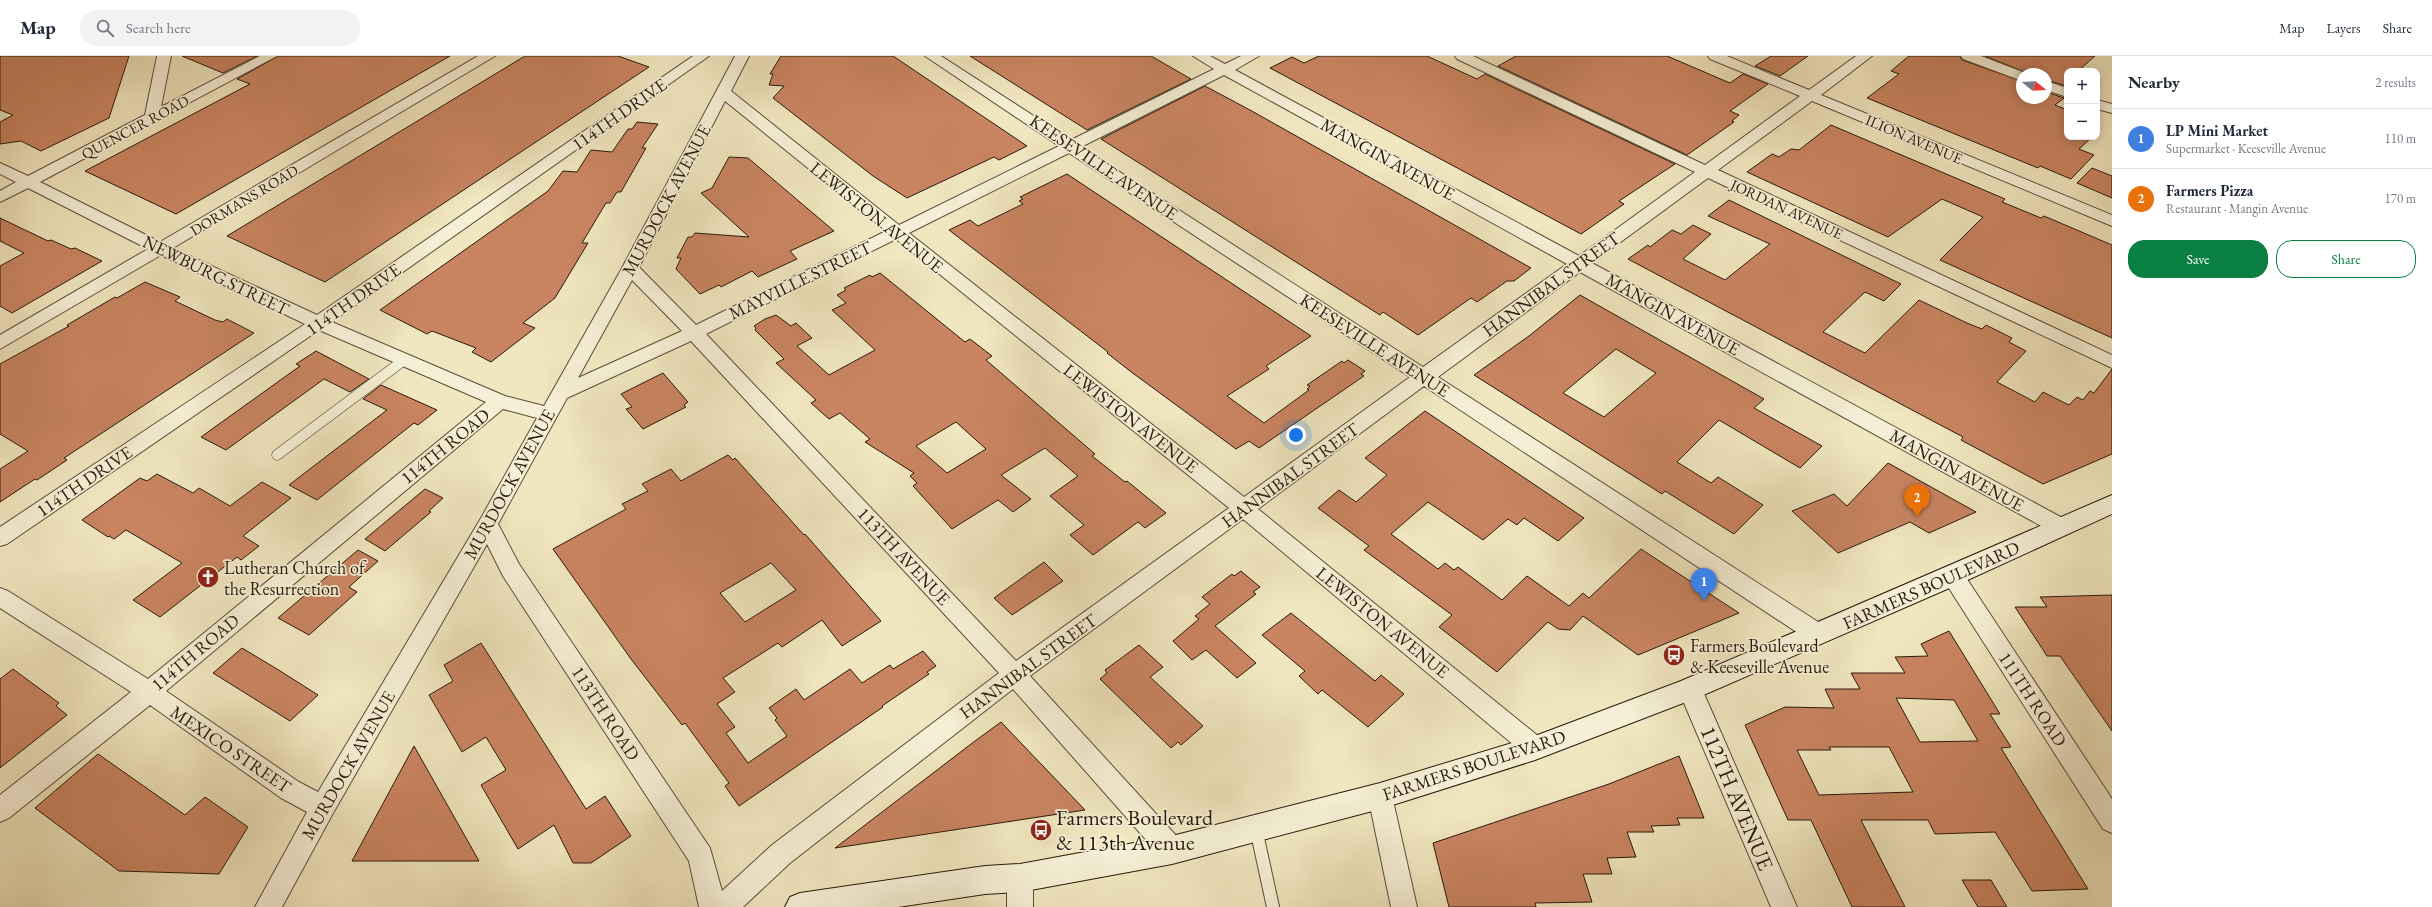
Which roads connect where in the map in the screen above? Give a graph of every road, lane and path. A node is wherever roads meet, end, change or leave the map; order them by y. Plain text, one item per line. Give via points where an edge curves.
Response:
1 (164, 56) edge
2 (270, 56) edge
3 (488, 56) edge
4 (702, 56) edge
5 (742, 56) edge
6 (932, 56) edge
7 (1200, 56) edge
8 (1252, 56) edge
9 (1462, 56) edge
10 (1715, 56) edge
11 (1865, 56) edge
12 (1968, 56) edge
13 (1225, 70) junction
14 (2016, 74) edge
15 (2052, 87) edge
16 (723, 92) junction
17 (2064, 92) edge
18 (2112, 95) edge
19 (1811, 96) junction
20 (2103, 106) edge
21 (152, 118) junction
22 (1070, 145) junction
23 (0, 168) edge
24 (1707, 171) junction
25 (27, 183) junction
26 (0, 197) edge
27 (2112, 221) edge
28 (896, 232) junction
29 (161, 249) junction
30 (1580, 263) junction
31 (630, 268) junction
32 (318, 323) junction
33 (694, 333) junction
34 (0, 344) edge
35 (404, 360) junction
36 (2112, 362) edge
37 (1423, 376) junction
38 (560, 394) junction
39 (500, 401) junction
40 (549, 414) junction
41 (278, 455) dead end
42 (2112, 504) edge
43 (1244, 509) junction
44 (488, 524) junction
45 (2061, 527) junction
46 (0, 538) edge
47 (1953, 576) junction
48 (0, 597) edge
49 (1818, 634) junction
50 (1014, 674) junction
51 (1690, 689) junction
52 (148, 691) junction
53 (1535, 748) junction
54 (1380, 796) junction
55 (323, 807) junction
56 (0, 810) edge
57 (2112, 821) edge
58 (1256, 828) junction
59 (1172, 850) junction
60 (1020, 878) junction
61 (268, 907) edge
62 (712, 907) edge
63 (724, 907) edge
64 (800, 907) edge
65 (1020, 907) edge
66 (1273, 907) edge
67 (1404, 907) edge
68 (1784, 907) edge

1 - 21 street
2 - 21 street, QUENCER ROAD
3 - 29 street, DORMANS ROAD
4 - 32 street, 114TH DRIVE
5 - 16 street, MURDOCK AVENUE
6 - 22 street, KEESEVILLE AVENUE
7 - 13 street, MANGIN AVENUE
8 - 13 street, MAYVILLE STREET
9 - 24 street, JORDAN AVENUE
10 - 19 street, ILION AVENUE
11 - 19 street, HANNIBAL STREET
12 - 14 street
13 - 22 street, MAYVILLE STREET
13 - 30 street, MANGIN AVENUE
15 - 17 street
16 - 28 street, LEWISTON AVENUE
16 - 31 street, MURDOCK AVENUE
18 - 20 street
19 - 24 street, HANNIBAL STREET
19 - 27 street, ILION AVENUE
21 - 25 street, QUENCER ROAD
22 - 28 street, MAYVILLE STREET
22 - 37 street, KEESEVILLE AVENUE
23 - 25 street, NEWBURG STREET
24 - 30 street, HANNIBAL STREET
24 - 36 street, JORDAN AVENUE
25 - 26 street, QUENCER ROAD
25 - 29 street, NEWBURG STREET
28 - 33 street, MAYVILLE STREET
28 - 43 street, LEWISTON AVENUE
29 - 32 street, NEWBURG STREET
29 - 34 street, DORMANS ROAD
30 - 37 street, HANNIBAL STREET
30 - 45 street, MANGIN AVENUE
31 - 33 street, 113TH AVENUE
31 - 38 street, MURDOCK AVENUE
32 - 35 street, NEWBURG STREET
32 - 46 street, 114TH DRIVE
33 - 38 street, MAYVILLE STREET
33 - 50 street, 113TH AVENUE
35 - 39 street, NEWBURG STREET
35 - 41 lane
37 - 43 street, HANNIBAL STREET
37 - 49 street, KEESEVILLE AVENUE
38 - 40 street, MURDOCK AVENUE
39 - 40 street, NEWBURG STREET
39 - 52 street, 114TH ROAD
40 - 44 street, MURDOCK AVENUE
42 - 45 main road, FARMERS BOULEVARD
43 - 50 street, HANNIBAL STREET
43 - 53 street, LEWISTON AVENUE
44 - 55 street, MURDOCK AVENUE
44 - 62 street, 113TH ROAD via 511,570 701,857
45 - 47 main road, FARMERS BOULEVARD
47 - 49 main road, FARMERS BOULEVARD
47 - 57 street, 111TH ROAD
48 - 52 street, MEXICO STREET
49 - 51 main road, FARMERS BOULEVARD
50 - 59 street, 113TH AVENUE
50 - 63 street, HANNIBAL STREET via 781,854
51 - 53 main road, FARMERS BOULEVARD
51 - 68 street, 112TH AVENUE
52 - 55 street, MEXICO STREET via 290,790
52 - 56 street, 114TH ROAD
53 - 54 main road, FARMERS BOULEVARD
54 - 58 main road, FARMERS BOULEVARD
54 - 67 street
55 - 61 street, MURDOCK AVENUE
58 - 59 main road, FARMERS BOULEVARD
58 - 66 lane
59 - 60 main road, FARMERS BOULEVARD
60 - 64 main road, FARMERS BOULEVARD via 984,880
60 - 65 street

